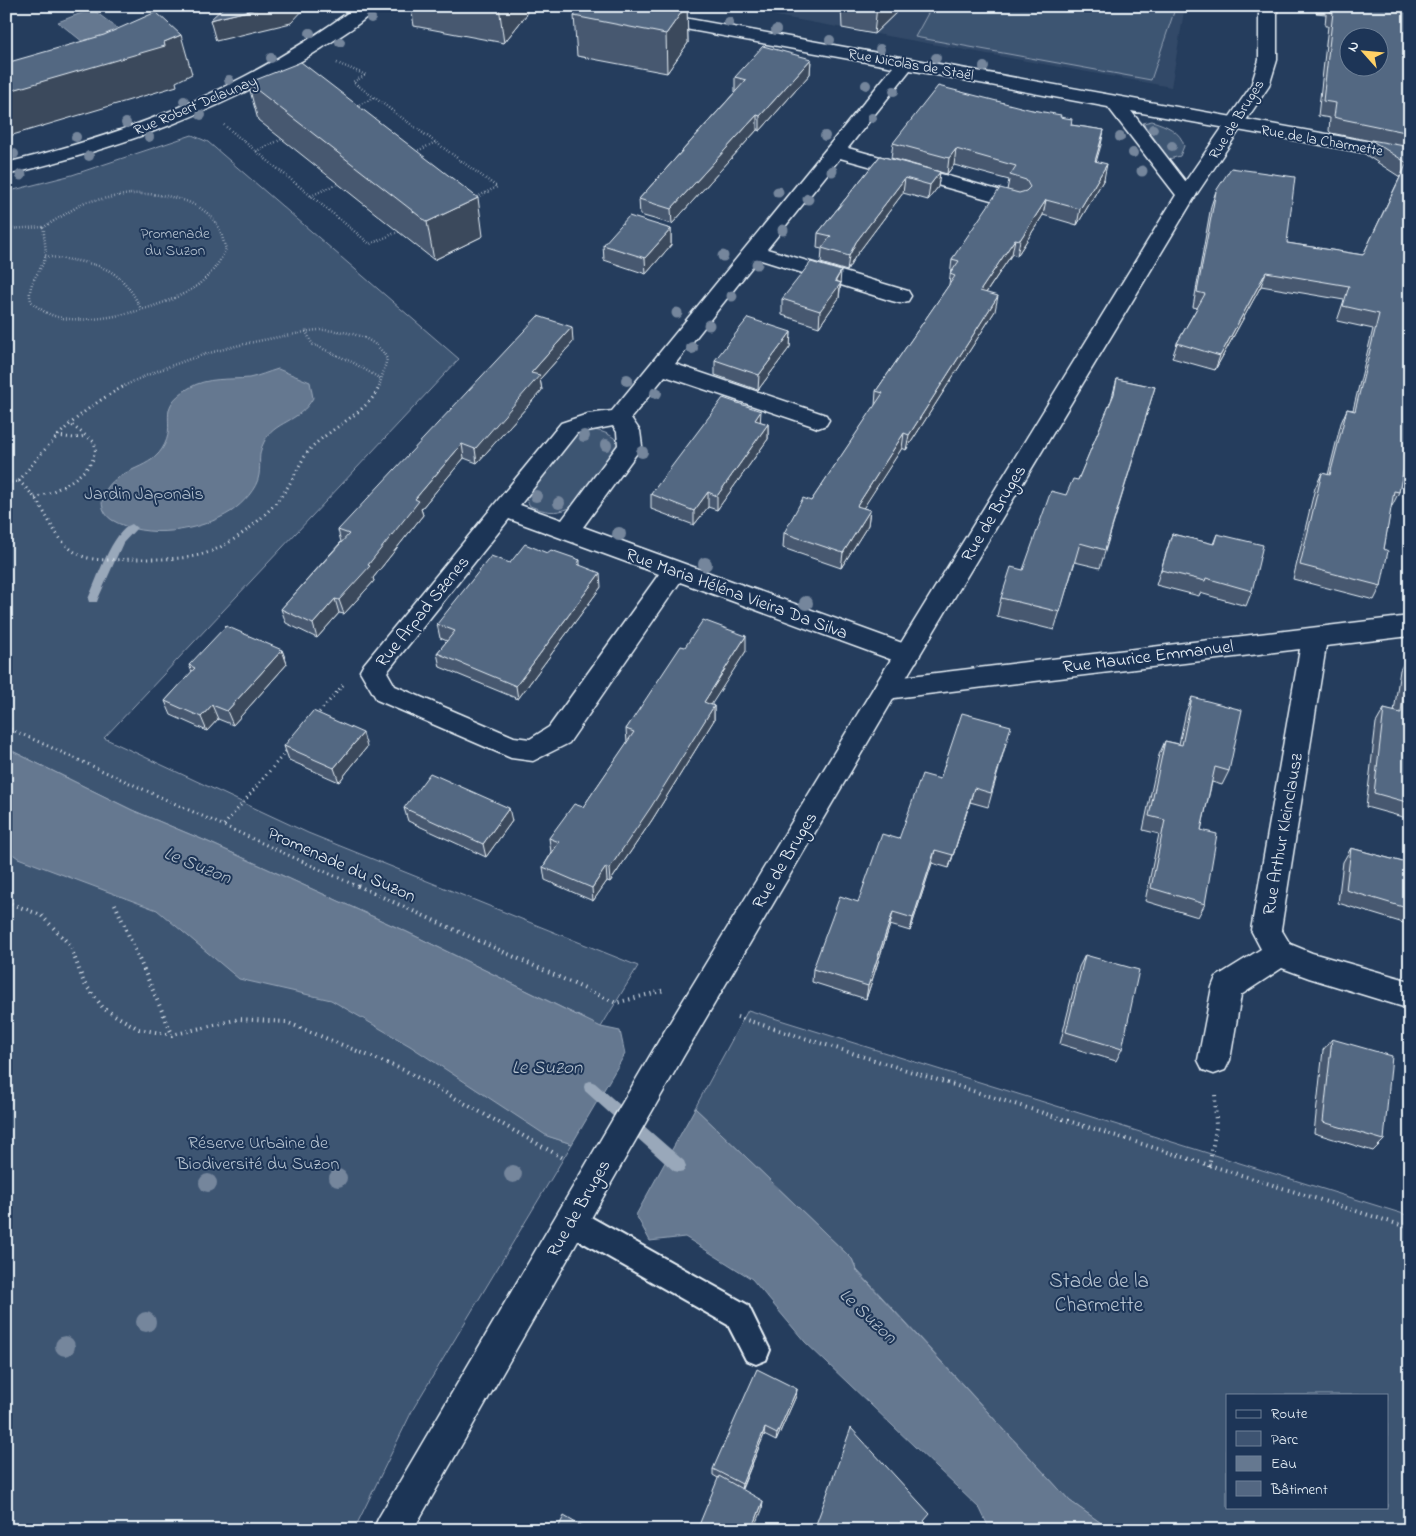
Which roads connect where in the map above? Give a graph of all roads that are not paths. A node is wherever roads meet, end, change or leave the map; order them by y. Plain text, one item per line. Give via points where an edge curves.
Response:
1 (368, 6) edge
2 (587, 6) edge
3 (1268, 6) edge
4 (906, 63) junction
5 (1116, 103) junction
6 (1234, 126) junction
7 (837, 151) junction
8 (1410, 155) edge
9 (6, 169) edge
10 (1186, 195) junction
11 (1016, 201) edge
12 (753, 251) junction
13 (900, 296) dead end
14 (661, 367) junction
15 (619, 418) junction
16 (818, 420) dead end
17 (504, 508) junction
18 (567, 531) junction
19 (675, 570) junction
20 (1410, 626) edge
21 (1315, 636) junction
22 (907, 655) junction
23 (886, 689) junction
24 (1279, 953) junction
25 (1410, 995) edge
26 (1214, 1060) road end
27 (571, 1220) junction
28 (756, 1350) dead end
29 (392, 1530) edge

1 - 9 street, Rue Robert Delaunay via 306,51 200,106 106,141
2 - 4 street, Rue Nicolas de Staël
3 - 6 street, Rue de Bruges via 1268,60 1260,86
4 - 5 street, Rue Nicolas de Staël
4 - 7 street
5 - 6 street, Rue Nicolas de Staël
5 - 10 street
6 - 8 street, Rue de la Charmette
6 - 10 street, Rue de Bruges
7 - 11 street
7 - 12 street
10 - 22 street, Rue de Bruges
12 - 13 street
12 - 14 street
14 - 15 street
14 - 16 street
15 - 17 street via 570,428
15 - 18 street via 628,431 630,446
17 - 18 street, Rue Maria Héléna Vieira Da Silva
17 - 19 street, Rue Arpad Szenes via 373,671 386,693 511,747 533,750 559,735
18 - 19 street, Rue Maria Héléna Vieira Da Silva
19 - 22 street, Rue Maria Héléna Vieira Da Silva
20 - 21 street, Rue Maurice Emmanuel
21 - 23 street, Rue Maurice Emmanuel
21 - 24 street, Rue Arthur Kleinclausz via 1266,930
22 - 23 street, Rue de Bruges
23 - 27 street, Rue de Bruges
24 - 25 street
24 - 26 street via 1227,987
27 - 28 lane via 738,1316
27 - 29 street, Rue de Bruges

